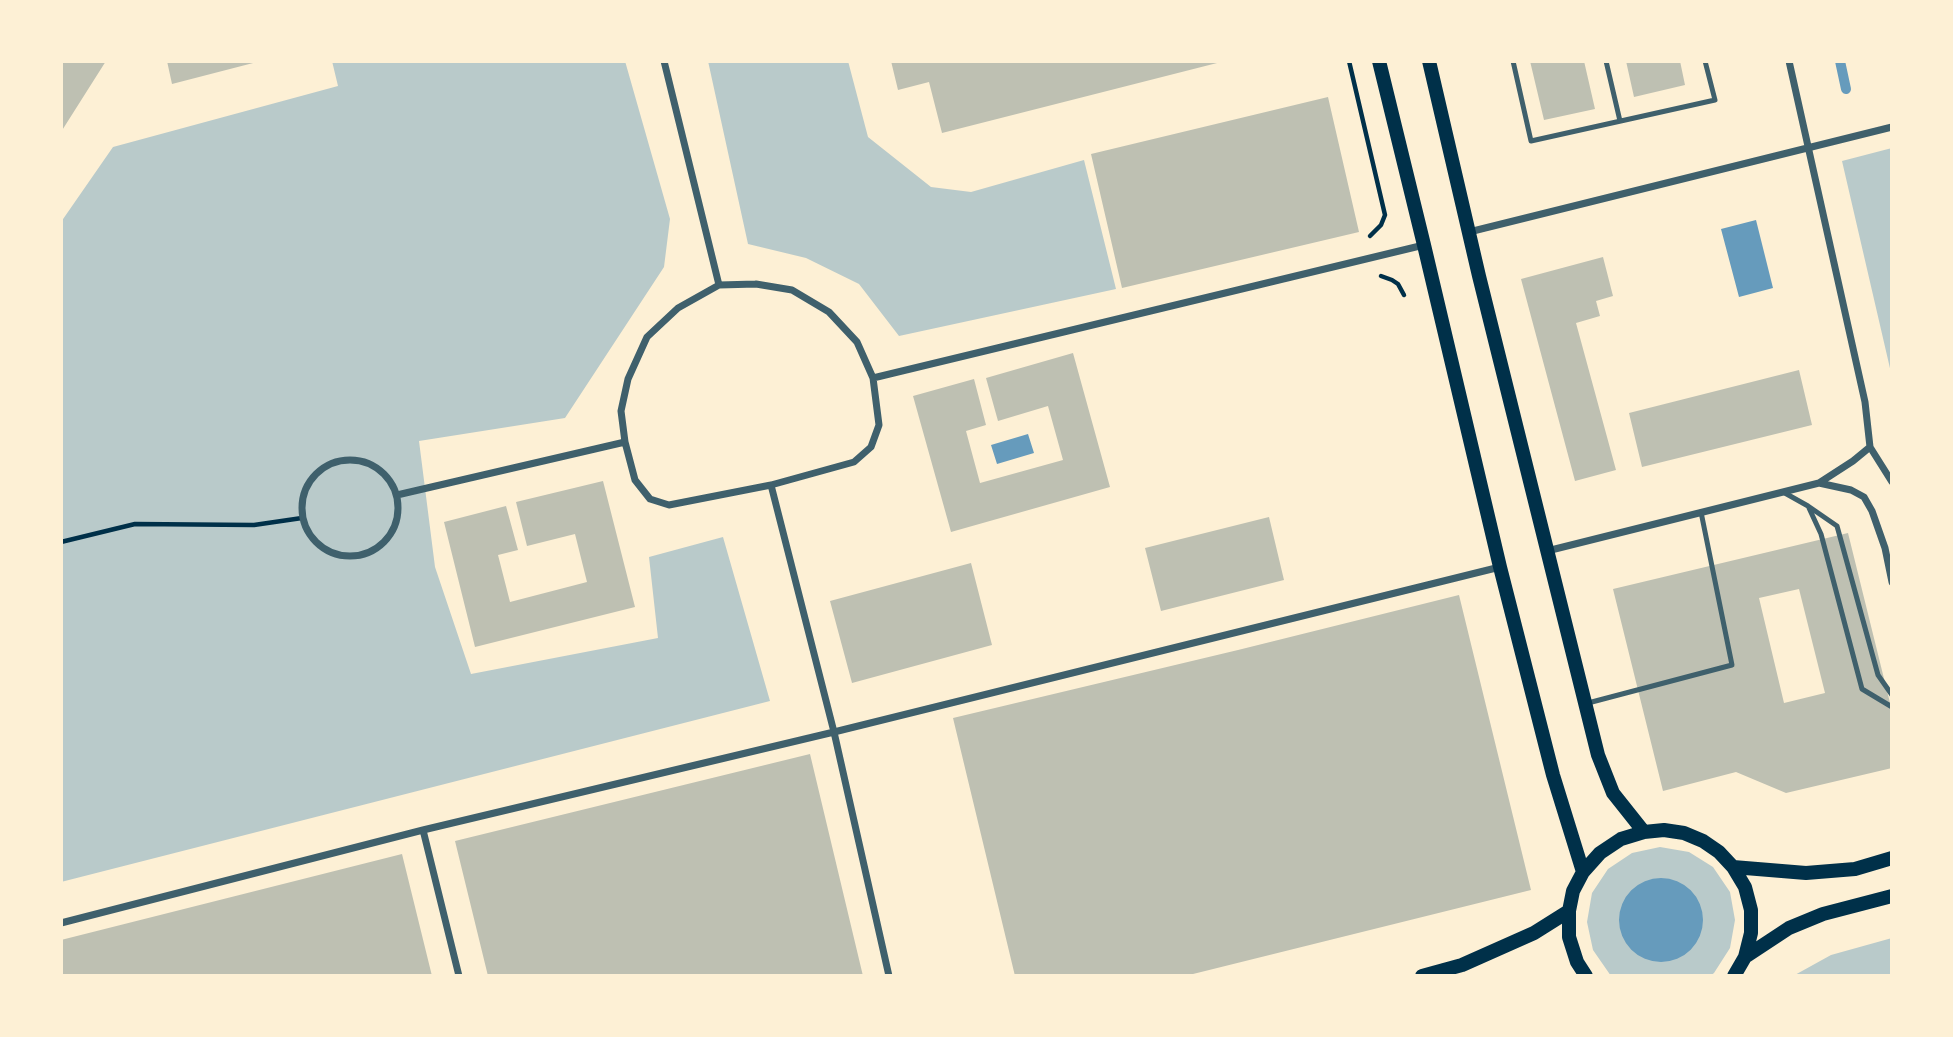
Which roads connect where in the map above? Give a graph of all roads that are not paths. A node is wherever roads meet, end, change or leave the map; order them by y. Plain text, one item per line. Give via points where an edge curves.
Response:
1 (664, 61) edge
2 (1379, 61) edge
3 (1429, 61) edge
4 (1513, 61) edge
5 (1606, 61) edge
6 (1706, 61) edge
7 (1789, 61) edge
8 (1620, 121) junction
9 (1892, 127) edge
10 (1807, 148) junction
11 (1469, 232) junction
12 (1424, 245) junction
13 (719, 285) junction
14 (873, 378) junction
15 (625, 442) junction
16 (1870, 447) junction
17 (1892, 482) edge
18 (1819, 483) junction
19 (771, 485) junction
20 (1783, 492) junction
21 (397, 495) junction
22 (1808, 506) junction
23 (1701, 512) junction
24 (1547, 551) junction
25 (1500, 567) junction
26 (1892, 582) edge
27 (1892, 695) edge
28 (1585, 704) junction
29 (1892, 707) edge
30 (834, 732) junction
31 (423, 830) junction
32 (1644, 832) junction
33 (1892, 858) edge
34 (1733, 867) junction
35 (1583, 872) junction
36 (1892, 895) edge
37 (1569, 911) junction
38 (61, 923) edge
39 (1745, 957) junction
40 (459, 976) edge
41 (889, 976) edge
42 (1422, 976) edge
43 (1586, 976) edge
44 (1734, 976) edge

1 - 13 street
2 - 12 main road
3 - 11 main road
4 - 8 lane via 1531,141
5 - 8 lane
6 - 8 lane via 1715,100
7 - 10 street
9 - 10 street
10 - 11 street
10 - 16 street via 1865,402
11 - 24 main road
12 - 14 street
12 - 25 main road
13 - 14 street via 756,284 792,290 829,312 857,342
13 - 15 street via 678,308 648,337 628,379 621,411
14 - 19 street via 879,425 871,447 854,462
15 - 19 street via 635,480 650,499 669,505
15 - 21 street
16 - 17 street
16 - 18 street
18 - 20 street
18 - 26 street via 1864,497 1885,548
19 - 30 street
20 - 22 lane
20 - 23 street
21 - 21 street via 395,526 387,540 360,556 330,553 307,533 302,518 301,501 307,485 331,463 364,461 390,480
22 - 27 lane via 1837,526 1878,675
22 - 29 lane via 1821,534 1861,689
23 - 24 street
23 - 28 lane via 1732,665
24 - 28 main road
25 - 30 street
25 - 35 main road
28 - 32 main road via 1614,793
30 - 31 street
30 - 41 street
31 - 38 street
31 - 40 street
32 - 34 main road via 1664,830 1703,841
32 - 35 main road via 1621,839
33 - 34 main road via 1855,869 1806,873
34 - 39 main road via 1751,910
35 - 37 main road
36 - 39 main road via 1788,928
37 - 42 main road via 1534,933 1462,965
37 - 43 main road via 1569,937
39 - 44 main road

